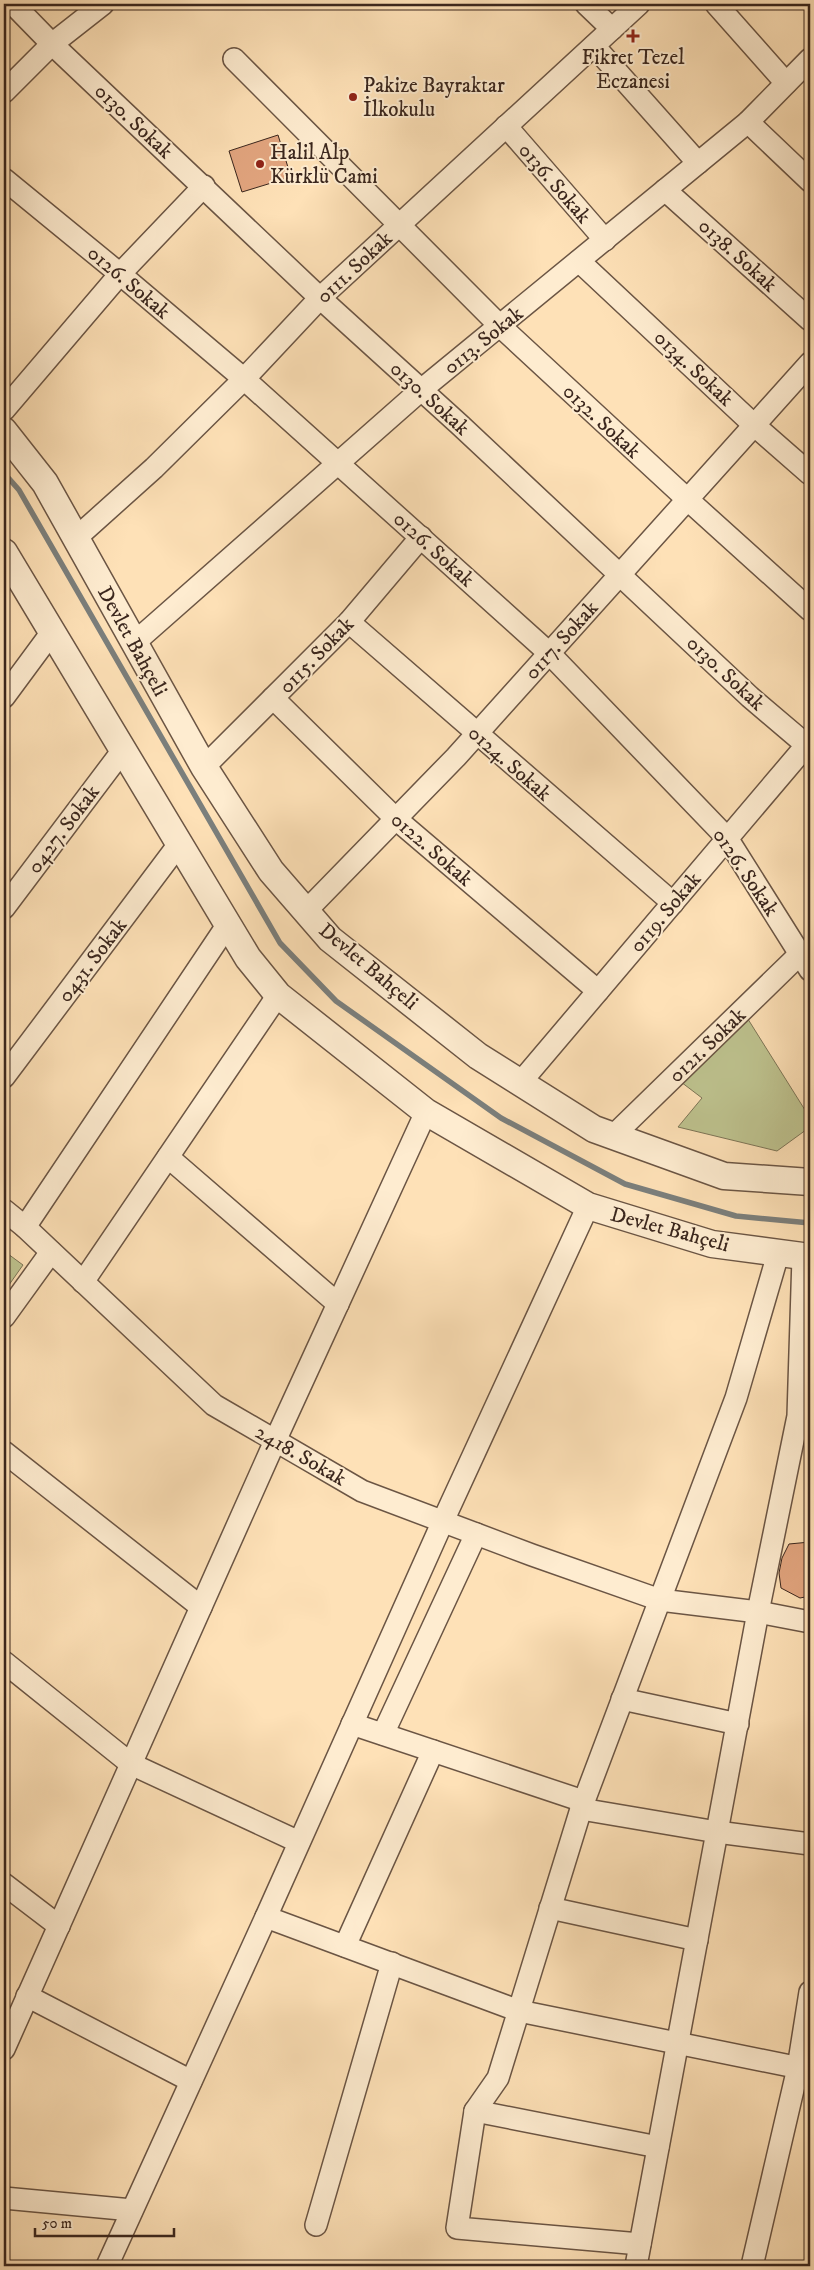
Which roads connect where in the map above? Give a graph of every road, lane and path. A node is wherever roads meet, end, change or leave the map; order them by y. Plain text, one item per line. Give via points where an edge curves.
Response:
1 (13, 4) edge
2 (103, 4) edge
3 (586, 4) edge
4 (639, 4) edge
5 (716, 4) edge
6 (612, 29) junction
7 (52, 44) junction
8 (594, 46) junction
9 (234, 59) dead end
10 (810, 59) edge
11 (786, 84) junction
12 (4, 92) edge
13 (748, 122) junction
14 (506, 126) junction
15 (698, 163) junction
16 (4, 179) edge
17 (810, 181) edge
18 (204, 186) junction
19 (665, 190) junction
20 (398, 226) junction
21 (605, 240) junction
22 (579, 261) junction
23 (120, 274) junction
24 (320, 298) junction
25 (810, 320) edge
26 (500, 326) junction
27 (810, 363) edge
28 (244, 379) junction
29 (421, 390) junction
30 (4, 410) edge
31 (754, 425) junction
32 (4, 430) edge
33 (338, 463) junction
34 (810, 474) edge
35 (687, 499) junction
36 (421, 537) junction
37 (76, 538) junction
38 (4, 552) edge
39 (619, 574) junction
40 (810, 610) edge
41 (349, 622) junction
42 (52, 632) junction
43 (134, 643) junction
44 (549, 653) junction
45 (4, 698) edge
46 (273, 698) junction
47 (476, 734) junction
48 (809, 746) edge
49 (123, 750) junction
50 (204, 767) junction
51 (396, 819) junction
52 (727, 838) junction
53 (179, 844) junction
54 (672, 903) junction
55 (4, 908) edge
56 (306, 911) junction
57 (228, 924) junction
58 (805, 962) edge
59 (598, 991) junction
60 (278, 995) junction
61 (4, 1077) edge
62 (520, 1083) junction
63 (426, 1112) junction
64 (613, 1136) junction
65 (168, 1157) junction
66 (810, 1182) edge
67 (588, 1206) junction
68 (4, 1210) edge
69 (24, 1227) junction
70 (51, 1252) junction
71 (778, 1254) junction
72 (807, 1257) edge
73 (83, 1282) junction
74 (338, 1304) junction
75 (4, 1317) edge
76 (804, 1417) edge
77 (275, 1441) junction
78 (4, 1452) edge
79 (443, 1521) junction
80 (476, 1534) junction
81 (660, 1600) junction
82 (201, 1607) junction
83 (758, 1612) junction
84 (810, 1622) edge
85 (4, 1662) edge
86 (622, 1699) junction
87 (352, 1724) junction
88 (738, 1724) junction
89 (384, 1734) junction
90 (433, 1751) junction
91 (131, 1764) junction
92 (582, 1805) junction
93 (717, 1832) junction
94 (299, 1842) junction
95 (810, 1844) edge
96 (4, 1884) edge
97 (550, 1908) junction
98 (266, 1917) junction
99 (59, 1926) junction
100 (697, 1940) junction
101 (345, 1946) junction
102 (392, 1964) junction
103 (810, 1992) edge
104 (28, 1996) junction
105 (519, 2011) junction
106 (678, 2044) junction
107 (4, 2049) edge
108 (804, 2069) edge
109 (191, 2081) junction
110 (475, 2111) junction
111 (658, 2147) junction
112 (4, 2198) edge
113 (132, 2210) junction
114 (316, 2225) dead end
115 (640, 2244) junction
116 (107, 2266) edge
117 (636, 2266) edge
118 (752, 2266) edge

1 - 7 street, 0130. Sokak
2 - 7 street
3 - 6 street
4 - 6 street, 0111. Sokak
5 - 11 street
6 - 8 street, 0111. Sokak
7 - 12 street
7 - 18 street, 0130. Sokak
8 - 14 street, 0111. Sokak
8 - 15 street
9 - 20 street, 0132. Sokak
10 - 11 street, 0113. Sokak
11 - 13 street, 0113. Sokak
13 - 15 street, 0113. Sokak
13 - 17 street
14 - 20 street, 0111. Sokak
14 - 21 street, 0136. Sokak
15 - 19 street, 0113. Sokak
16 - 23 street, 0126. Sokak
18 - 23 street
18 - 24 street, 0130. Sokak
19 - 21 street, 0113. Sokak
19 - 25 street, 0138. Sokak
20 - 24 street, 0111. Sokak
20 - 26 street, 0132. Sokak
21 - 22 street, 0113. Sokak
22 - 26 street, 0113. Sokak
22 - 31 street, 0134. Sokak
23 - 28 street, 0126. Sokak
23 - 30 street
24 - 28 street, 0111. Sokak
24 - 29 street, 0130. Sokak
26 - 29 street, 0113. Sokak
26 - 35 street, 0132. Sokak
27 - 31 street, 0117. Sokak
28 - 33 street, 0126. Sokak
28 - 37 street, 0111. Sokak via 154,468
29 - 33 street, 0113. Sokak
29 - 39 street, 0130. Sokak
31 - 34 street, 0134. Sokak
31 - 35 street, 0117. Sokak
32 - 37 street, Devlet Bahçeli via 45,483
33 - 36 street, 0126. Sokak
33 - 43 street, 0113. Sokak
35 - 39 street, 0117. Sokak
35 - 40 street, 0132. Sokak
36 - 41 street, 0115. Sokak
36 - 44 street, 0126. Sokak
37 - 43 street, Devlet Bahçeli
38 - 42 street, Devlet Bahçeli
39 - 44 street, 0117. Sokak
39 - 48 street, 0130. Sokak via 750,697
41 - 46 street, 0115. Sokak
41 - 47 street, 0124. Sokak
42 - 45 street
42 - 49 street, Devlet Bahçeli
43 - 50 street, Devlet Bahçeli
44 - 47 street, 0117. Sokak
44 - 52 street, 0126. Sokak
46 - 50 street, 0115. Sokak
46 - 51 street, 0122. Sokak
47 - 51 street, 0117. Sokak
47 - 54 street, 0124. Sokak
48 - 52 street, 0119. Sokak
49 - 53 street, Devlet Bahçeli
49 - 55 street, 0427. Sokak
50 - 56 street, Devlet Bahçeli via 271,870
51 - 56 street, 0117. Sokak
51 - 59 street, 0122. Sokak
52 - 54 street, 0119. Sokak
52 - 58 street, 0126. Sokak
53 - 57 street, Devlet Bahçeli
53 - 61 street, 0431. Sokak
54 - 59 street, 0119. Sokak
56 - 62 street, Devlet Bahçeli via 330,939 478,1056
57 - 60 street, Devlet Bahçeli via 248,958
57 - 69 street
58 - 64 street, 0121. Sokak
59 - 62 street, 0119. Sokak
60 - 63 street, Devlet Bahçeli
60 - 65 street
62 - 64 street, Devlet Bahçeli via 594,1129
63 - 67 street, Devlet Bahçeli
63 - 74 street
64 - 66 street, Devlet Bahçeli via 724,1176
65 - 73 street
65 - 74 street
67 - 71 street, Devlet Bahçeli via 712,1244
67 - 79 street
68 - 69 street, 2418. Sokak
69 - 70 street, 2418. Sokak
70 - 73 street, 2418. Sokak
70 - 75 street
71 - 72 street, Devlet Bahçeli
71 - 81 street via 736,1398
72 - 76 street
73 - 77 street, 2418. Sokak via 214,1406
74 - 77 street
76 - 83 street
77 - 79 street, 2418. Sokak via 362,1490
77 - 82 street
78 - 82 street
79 - 80 street, 2418. Sokak
79 - 87 street
80 - 81 street, 2418. Sokak
80 - 89 street
81 - 83 street, 2418. Sokak
81 - 86 street
82 - 91 street
83 - 84 street, 2418. Sokak
83 - 88 street
85 - 91 street
86 - 88 street
86 - 92 street
87 - 89 street
87 - 94 street
88 - 93 street
89 - 90 street
90 - 92 street
90 - 101 street
91 - 94 street
91 - 99 street
92 - 93 street
92 - 97 street
93 - 95 street
93 - 100 street
94 - 98 street
96 - 99 street
97 - 100 street
97 - 105 street
98 - 101 street
98 - 109 street
99 - 104 street
100 - 106 street
101 - 102 street
102 - 105 street
102 - 114 street
103 - 108 street
104 - 107 street
104 - 109 street
105 - 106 street
105 - 110 street via 498,2078
106 - 108 street
106 - 111 street
108 - 118 street
109 - 113 street
110 - 111 street
110 - 115 street via 457,2228
111 - 115 street
112 - 113 street
113 - 116 street
115 - 117 street

